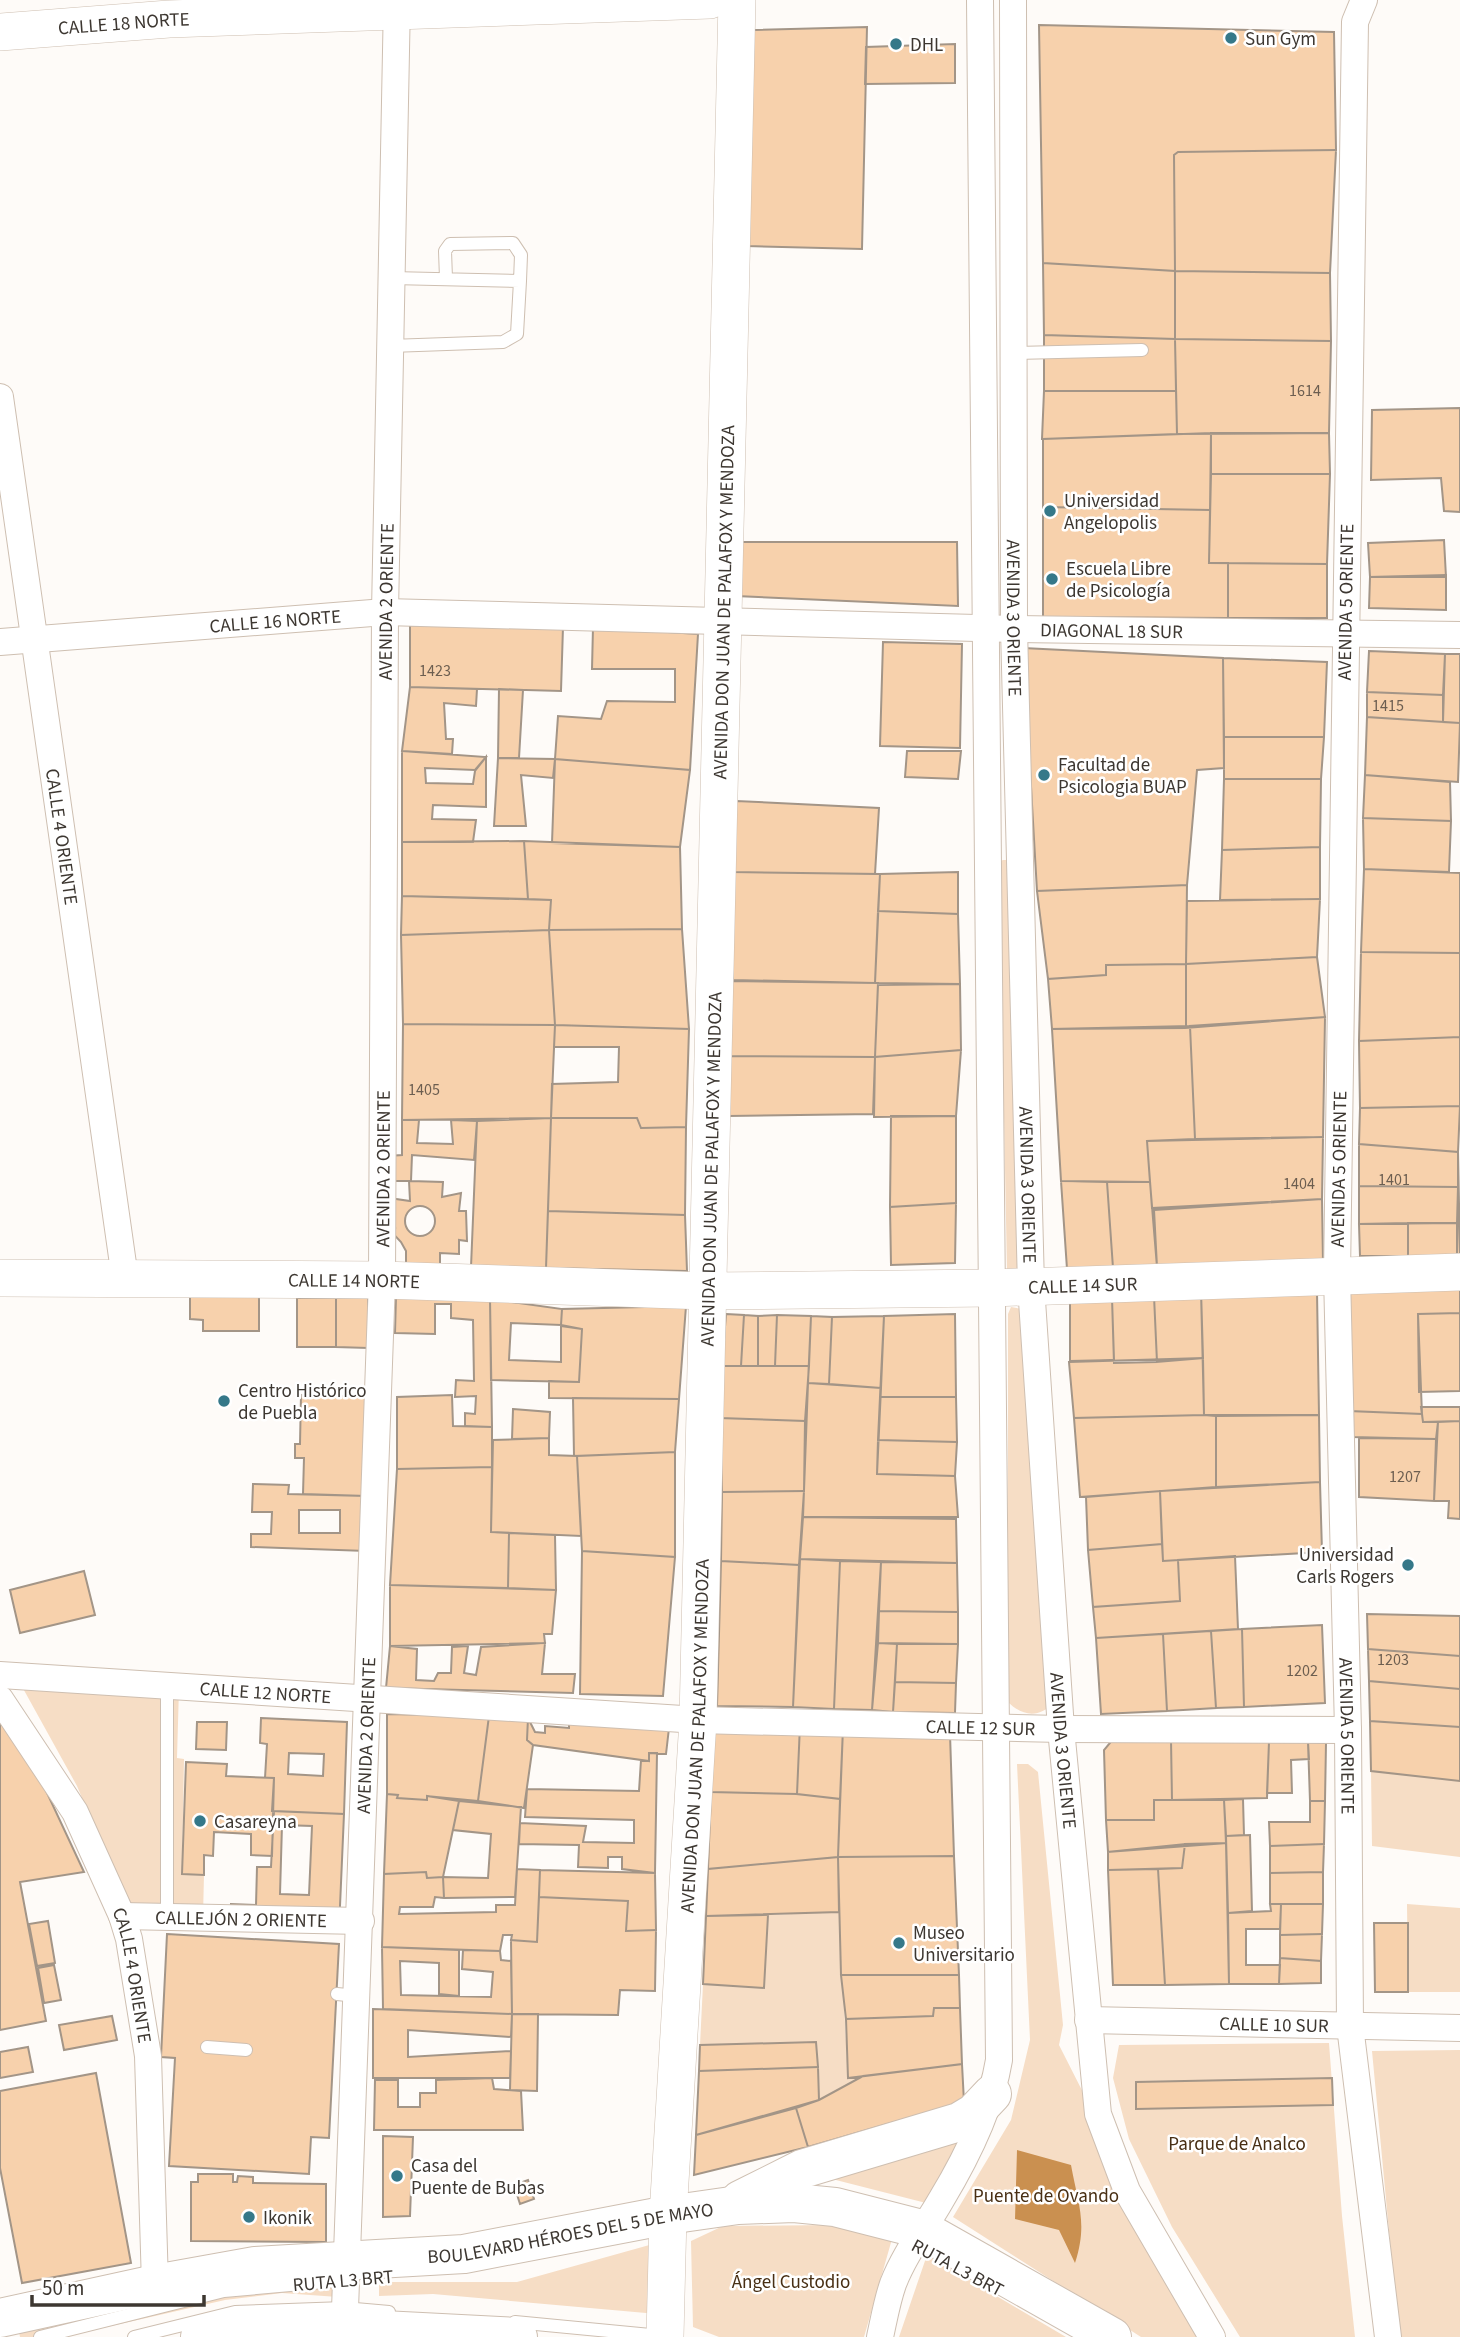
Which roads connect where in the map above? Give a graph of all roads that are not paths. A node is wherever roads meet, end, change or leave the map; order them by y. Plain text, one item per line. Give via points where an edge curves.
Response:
1 (710, 0) edge
2 (737, 0) edge
3 (980, 0) edge
4 (1013, 0) edge
5 (1364, 0) edge
6 (397, 5) edge
7 (167, 9) edge
8 (0, 32) edge
9 (392, 278) junction
10 (446, 278) junction
11 (520, 281) junction
12 (983, 283) junction
13 (1014, 284) junction
14 (390, 346) junction
15 (1142, 350) dead end
16 (1014, 353) junction
17 (0, 397) edge
18 (385, 612) junction
19 (721, 622) junction
20 (986, 629) junction
21 (1014, 629) junction
22 (1460, 635) edge
23 (1344, 636) junction
24 (35, 638) junction
25 (0, 642) edge
26 (1460, 1272) edge
27 (1337, 1275) junction
28 (0, 1278) edge
29 (125, 1278) junction
30 (382, 1280) junction
31 (1031, 1286) junction
32 (992, 1288) junction
33 (706, 1291) junction
34 (0, 1675) edge
35 (167, 1686) junction
36 (0, 1699) edge
37 (369, 1701) junction
38 (698, 1720) junction
39 (994, 1727) junction
40 (1061, 1728) junction
41 (1348, 1730) junction
42 (122, 1916) junction
43 (167, 1917) junction
44 (361, 1921) junction
45 (1087, 2020) junction
46 (1350, 2026) junction
47 (1460, 2028) edge
48 (207, 2047) dead end
49 (246, 2050) dead end
50 (992, 2094) junction
51 (720, 2215) junction
52 (796, 2218) dead end
53 (823, 2220) dead end
54 (664, 2226) junction
55 (908, 2235) junction
56 (350, 2273) junction
57 (155, 2284) junction
58 (397, 2312) dead end
59 (1049, 2317) dead end
60 (0, 2318) edge
61 (344, 2324) edge
62 (510, 2329) edge
63 (40, 2337) edge
64 (134, 2337) edge
65 (200, 2337) edge
66 (666, 2337) edge
67 (880, 2337) edge
68 (1112, 2337) edge
69 (1212, 2337) edge
70 (1388, 2337) edge

1 - 6 main road, CALLE 18 NORTE
2 - 19 main road, AVENIDA DON JUAN DE PALAFOX Y MENDOZA
3 - 12 street, AVENIDA 3 ORIENTE
4 - 13 street, AVENIDA 3 ORIENTE
5 - 23 street, AVENIDA 5 ORIENTE via 1356,22
6 - 7 main road, CALLE 18 NORTE
6 - 9 street, AVENIDA 2 ORIENTE
7 - 8 main road, CALLE 18 NORTE
9 - 10 lane
9 - 14 street, AVENIDA 2 ORIENTE
10 - 11 lane
10 - 11 lane via 444,251 450,244 513,243 521,256
11 - 14 lane via 519,325 511,340
12 - 13 street
12 - 20 street, AVENIDA 3 ORIENTE
13 - 16 street, AVENIDA 3 ORIENTE
14 - 18 street, AVENIDA 2 ORIENTE
15 - 16 lane
16 - 21 street, AVENIDA 3 ORIENTE
17 - 24 street, CALLE 4 ORIENTE
18 - 19 street, CALLE 16 NORTE
18 - 24 street, CALLE 16 NORTE
18 - 30 street, AVENIDA 2 ORIENTE
19 - 20 street, DIAGONAL 18 SUR
19 - 33 main road, AVENIDA DON JUAN DE PALAFOX Y MENDOZA
20 - 21 street, DIAGONAL 18 SUR
20 - 32 street, AVENIDA 3 ORIENTE
21 - 23 street, DIAGONAL 18 SUR
21 - 31 street, AVENIDA 3 ORIENTE
22 - 23 street, DIAGONAL 18 SUR
23 - 27 street, AVENIDA 5 ORIENTE
24 - 25 street, CALLE 16 NORTE
24 - 29 street, CALLE 4 ORIENTE
26 - 27 main road, CALLE 14 SUR
27 - 31 main road, CALLE 14 SUR
27 - 41 street, AVENIDA 5 ORIENTE
28 - 29 main road, CALLE 14 NORTE
29 - 30 main road, CALLE 14 NORTE
30 - 33 main road, CALLE 14 NORTE
30 - 37 street, AVENIDA 2 ORIENTE
31 - 32 main road, CALLE 14 SUR
31 - 40 street, AVENIDA 3 ORIENTE
32 - 33 main road, CALLE 14 SUR
32 - 39 street, AVENIDA 3 ORIENTE
33 - 38 main road, AVENIDA DON JUAN DE PALAFOX Y MENDOZA
34 - 35 street, CALLE 12 NORTE
35 - 37 street, CALLE 12 NORTE
35 - 43 lane
36 - 42 street, CALLE 4 ORIENTE via 75,1812
37 - 38 street, CALLE 12 NORTE
37 - 44 street, AVENIDA 2 ORIENTE
38 - 39 street, CALLE 12 SUR
38 - 54 main road, AVENIDA DON JUAN DE PALAFOX Y MENDOZA
39 - 40 street, CALLE 12 SUR
39 - 50 street, AVENIDA 3 ORIENTE via 999,2060
40 - 41 street, CALLE 12 SUR
40 - 45 street, AVENIDA 3 ORIENTE
41 - 46 street, AVENIDA 5 ORIENTE
42 - 43 street, CALLEJÓN 2 ORIENTE
42 - 57 street, CALLE 4 ORIENTE via 148,2056
43 - 44 street, CALLEJÓN 2 ORIENTE
44 - 56 street, AVENIDA 2 ORIENTE via 347,1995
45 - 46 street, CALLE 10 SUR
45 - 69 street, AVENIDA 3 ORIENTE via 1098,2114 1111,2152 1127,2191
46 - 47 street, CALLE 10 SUR
46 - 70 street, AVENIDA 5 ORIENTE
48 - 49 lane
50 - 51 main road via 959,2122 802,2169
50 - 55 street, AVENIDA 3 ORIENTE via 951,2183
51 - 54 main road, BOULEVARD HÉROES DEL 5 DE MAYO
51 - 55 main road, BOULEVARD HÉROES DEL 5 DE MAYO via 814,2204
52 - 53 lane
54 - 56 main road, BOULEVARD HÉROES DEL 5 DE MAYO
54 - 66 main road, AVENIDA DON JUAN DE PALAFOX Y MENDOZA
55 - 59 lane, RUTA L3 BRT
55 - 67 street, AVENIDA 3 ORIENTE
55 - 68 main road, BOULEVARD HÉROES DEL 5 DE MAYO
56 - 57 main road, BOULEVARD HÉROES DEL 5 DE MAYO via 256,2266
56 - 61 street, AVENIDA 2 ORIENTE
56 - 63 lane, RUTA L3 BRT via 224,2291
57 - 60 main road, BOULEVARD HÉROES DEL 5 DE MAYO
58 - 61 lane
61 - 62 main road
61 - 64 lane via 236,2312
61 - 65 main road
62 - 66 lane

